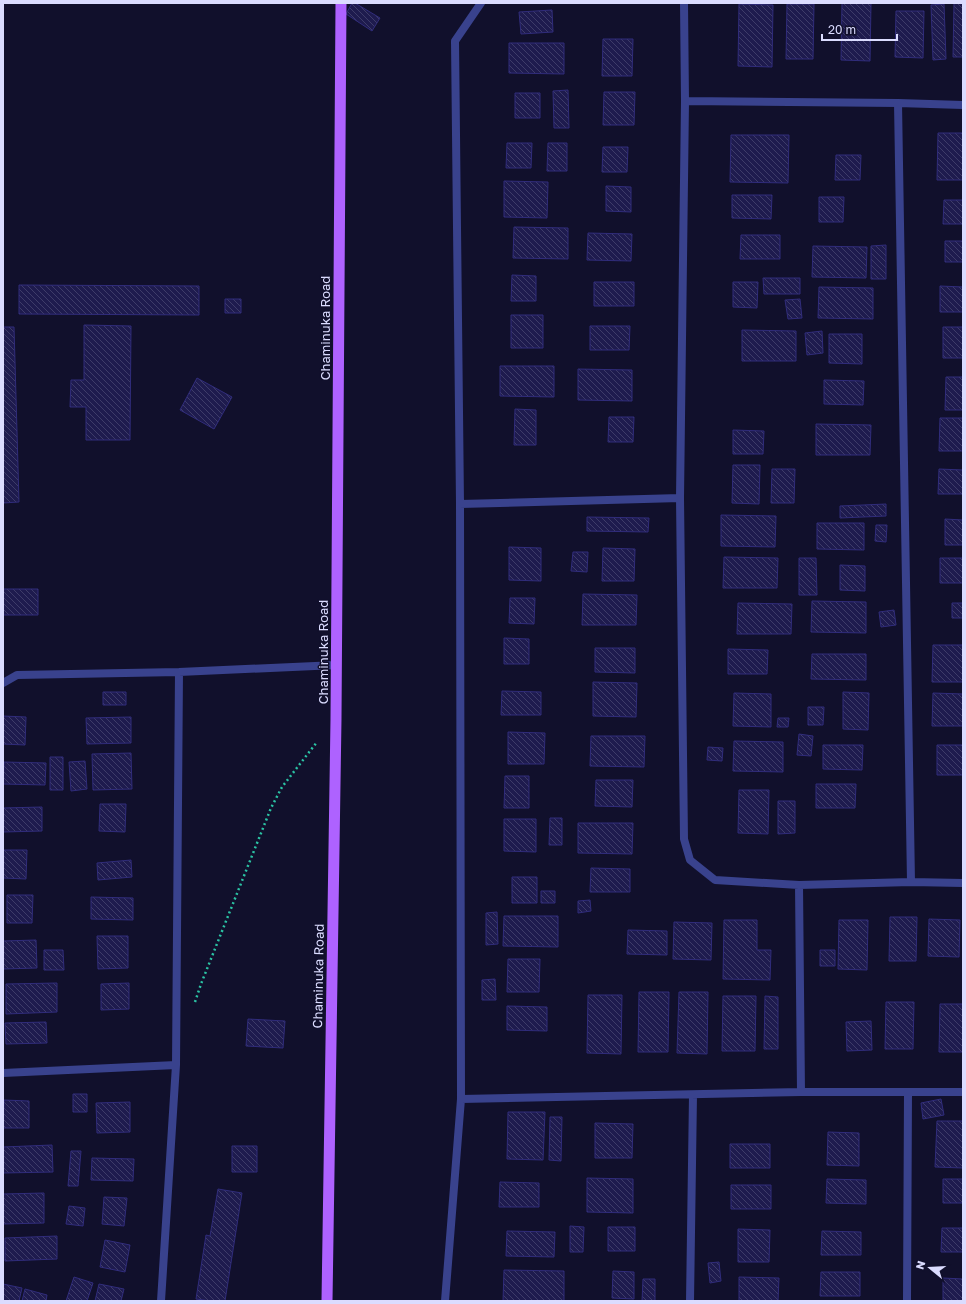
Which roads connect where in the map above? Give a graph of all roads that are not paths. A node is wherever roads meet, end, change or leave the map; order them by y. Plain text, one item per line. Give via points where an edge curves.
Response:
1 (341, 3) edge
2 (481, 3) edge
3 (684, 3) edge
4 (685, 101) junction
5 (898, 103) junction
6 (963, 105) edge
7 (680, 498) junction
8 (460, 504) junction
9 (337, 664) junction
10 (179, 672) junction
11 (3, 683) edge
12 (911, 882) junction
13 (963, 883) edge
14 (799, 885) junction
15 (176, 1065) junction
16 (3, 1073) edge
17 (801, 1092) junction
18 (908, 1092) junction
19 (963, 1092) edge
20 (693, 1095) junction
21 (461, 1100) junction
22 (161, 1301) edge
23 (327, 1301) edge
24 (445, 1301) edge
25 (690, 1301) edge
26 (907, 1301) edge

1 - 9 main road, Chaminuka Road
2 - 8 street via 455,41
3 - 4 street
4 - 5 street
4 - 7 street
5 - 6 street
5 - 12 street
7 - 8 street
7 - 14 street via 684,839 690,860 715,880
8 - 21 street
9 - 10 street
9 - 23 main road, Chaminuka Road
10 - 11 street via 17,675
10 - 15 street
12 - 13 street
12 - 14 street
14 - 17 street
15 - 16 street
15 - 22 street
17 - 18 street
17 - 20 street
18 - 19 street
18 - 26 street
20 - 21 street
20 - 25 street
21 - 24 street

